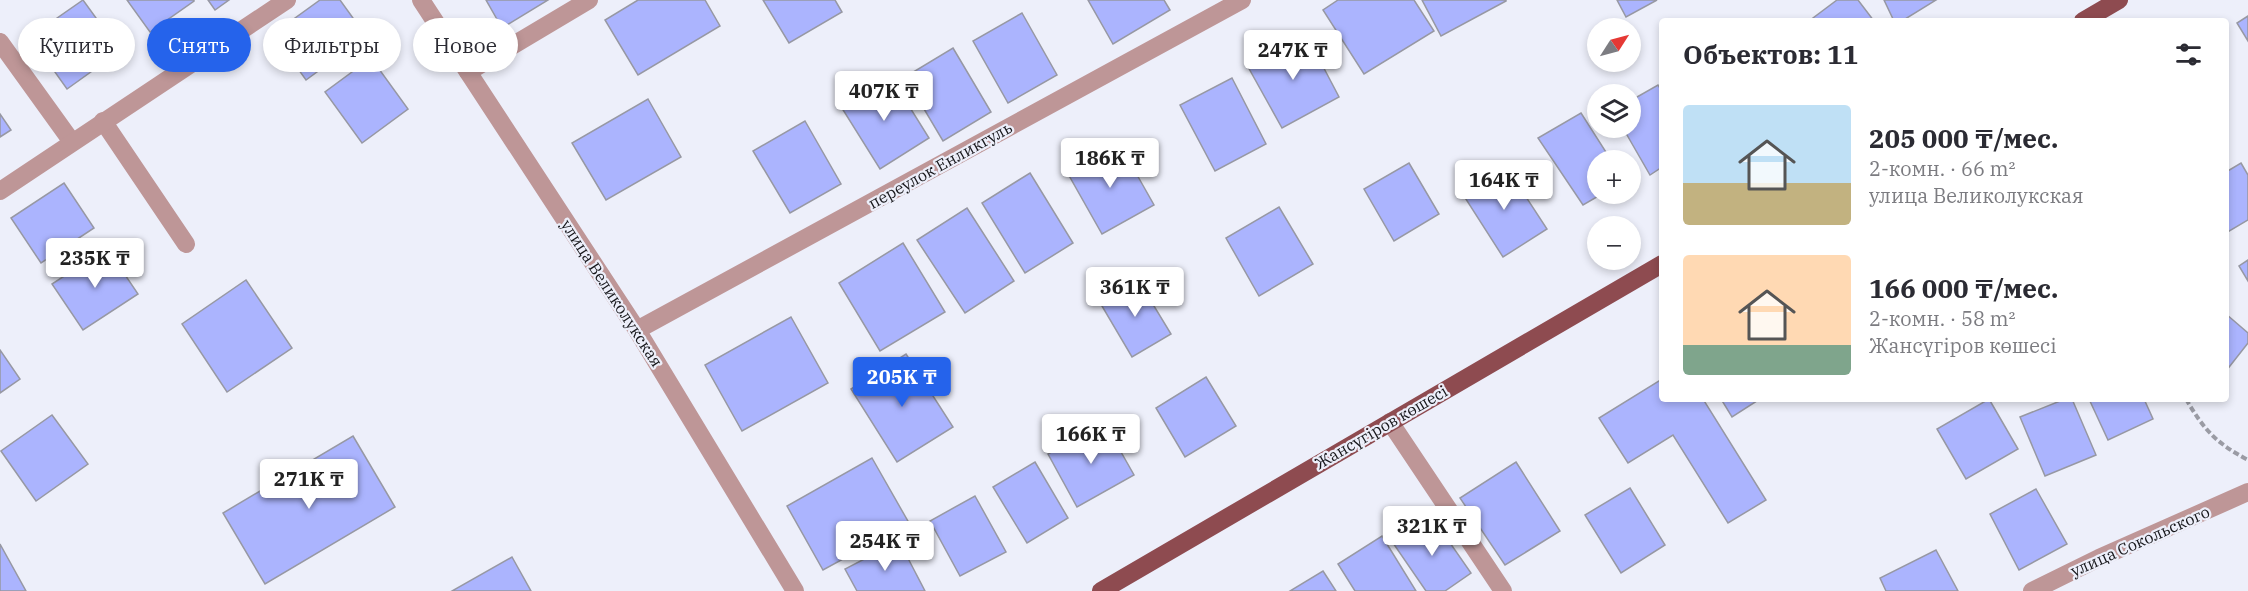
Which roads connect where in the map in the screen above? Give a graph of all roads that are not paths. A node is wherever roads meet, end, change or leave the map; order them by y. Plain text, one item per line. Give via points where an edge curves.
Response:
1 (287, 0) edge
2 (421, 0) edge
3 (589, 0) edge
4 (1242, 0) edge
5 (2119, 0) edge
6 (433, 18) edge
7 (2088, 18) edge
8 (0, 42) edge
9 (518, 42) edge
10 (468, 72) edge
11 (103, 121) junction
12 (72, 142) junction
13 (0, 190) edge
14 (186, 244) dead end
15 (1659, 266) edge
16 (637, 330) junction
17 (1390, 422) junction
18 (2248, 492) edge
19 (795, 591) edge
20 (1101, 591) edge
21 (1503, 591) edge
22 (2032, 591) edge

1 - 11 street
2 - 6 street, улица Великолукская
3 - 9 street
4 - 16 street, переулок Енликгуль
5 - 7 main road
8 - 12 street
10 - 16 street, улица Великолукская
11 - 12 street
11 - 14 street
12 - 13 street
15 - 17 main road, Жансүгіров көшесі
16 - 19 street, улица Великолукская
17 - 20 main road, Жансүгіров көшесі
17 - 21 street
18 - 22 street, улица Сокольского

